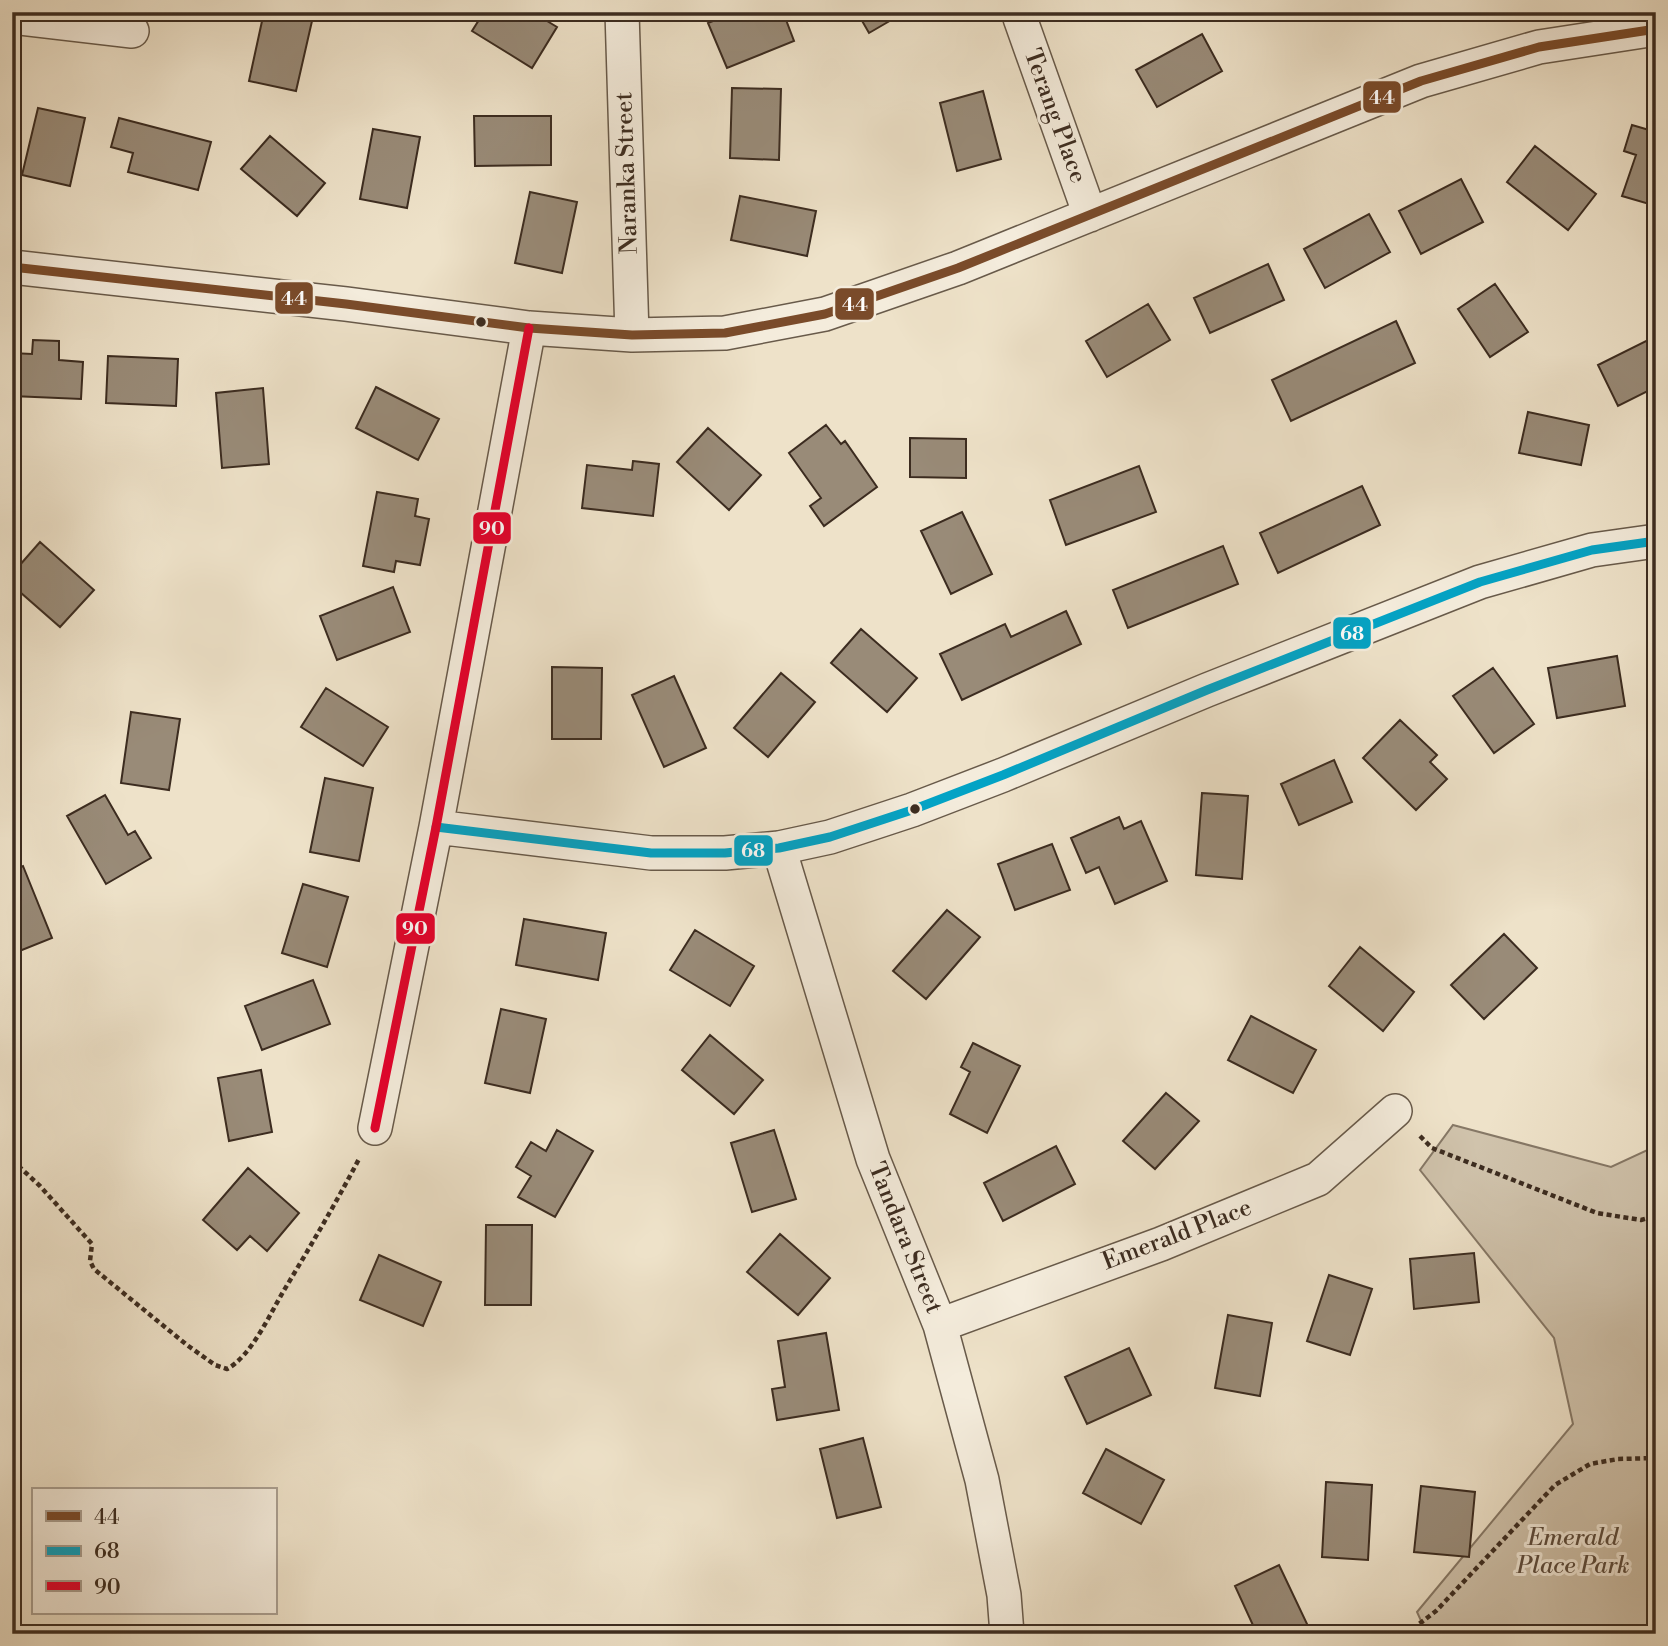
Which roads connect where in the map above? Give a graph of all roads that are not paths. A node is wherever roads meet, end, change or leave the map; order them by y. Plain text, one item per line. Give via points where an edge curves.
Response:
1 (622, 12) edge
2 (12, 17) edge
3 (1020, 18) dead end
4 (1656, 29) edge
5 (132, 31) dead end
6 (1090, 215) junction
7 (12, 267) edge
8 (529, 328) junction
9 (632, 335) junction
10 (1656, 541) edge
11 (436, 827) junction
12 (779, 848) junction
13 (1395, 1111) road end
14 (375, 1128) road end
15 (940, 1325) junction
16 (1007, 1634) edge

1 - 9 street, Naranka Street
2 - 5 street
3 - 6 street, Terang Place
4 - 6 street via 1539,47 1421,81
6 - 9 street via 825,314 725,332
7 - 8 street
8 - 9 street
8 - 11 street
10 - 12 street via 1592,550 1480,582 912,810
11 - 12 street via 651,853
11 - 14 street
12 - 15 street, Tandara Street via 873,1159
13 - 15 street, Emerald Place via 1318,1179 1161,1244
15 - 16 street, Tandara Street via 982,1479

